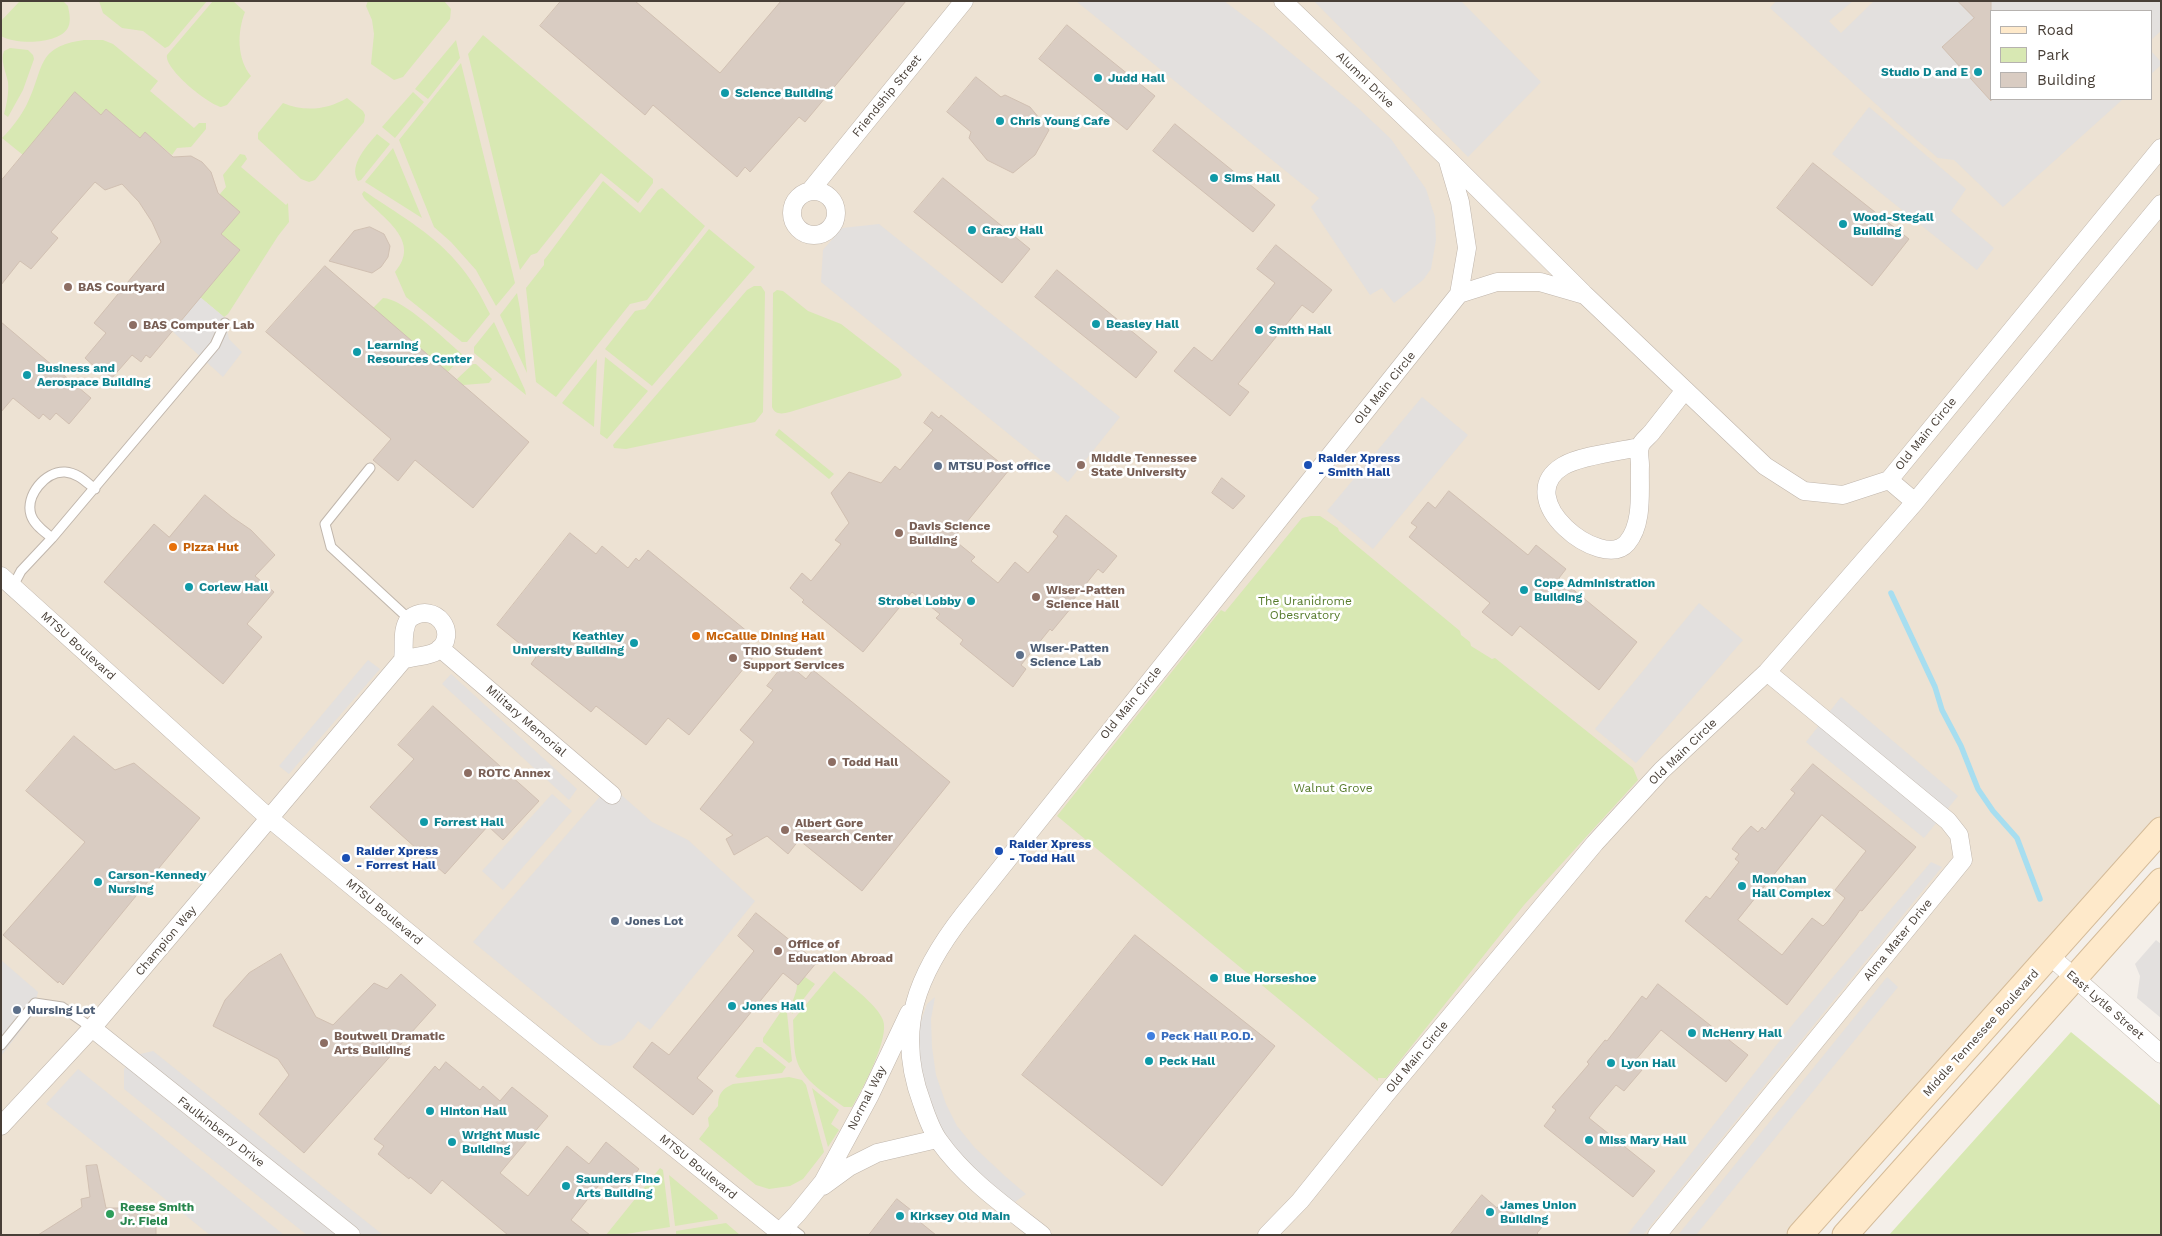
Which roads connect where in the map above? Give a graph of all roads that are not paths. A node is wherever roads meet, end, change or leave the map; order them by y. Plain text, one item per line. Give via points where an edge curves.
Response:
1 (964, 1) edge
2 (1283, 1) edge
3 (2161, 148) edge
4 (1447, 158) junction
5 (810, 191) dead end
6 (2161, 204) edge
7 (1459, 294) junction
8 (1585, 295) junction
9 (225, 323) dead end
10 (1685, 390) junction
11 (1640, 447) junction
12 (370, 468) dead end
13 (1889, 480) junction
14 (96, 489) junction
15 (1915, 502) junction
16 (52, 538) junction
17 (7, 581) edge
18 (409, 619) junction
19 (440, 648) junction
20 (403, 660) junction
21 (1766, 672) junction
22 (616, 791) dead end
23 (270, 818) junction
24 (2161, 830) edge
25 (2161, 881) edge
26 (2050, 956) junction
27 (2074, 979) junction
28 (914, 1003) junction
29 (92, 1028) junction
30 (1, 1045) edge
31 (2161, 1054) edge
32 (1, 1126) edge
33 (937, 1139) junction
34 (817, 1191) junction
35 (786, 1232) edge
36 (351, 1235) edge
37 (1042, 1235) edge
38 (1267, 1235) edge
39 (1657, 1235) edge
40 (1800, 1235) edge
41 (1845, 1235) edge

1 - 5 street, Friendship Street
2 - 4 street, Alumni Drive
3 - 13 street, Old Main Circle
4 - 7 street, Alumni Drive via 1460,202 1467,248
4 - 8 street, Alumni Drive
6 - 15 street, Old Main Circle
7 - 8 street, Old Main Circle via 1498,282 1540,282
7 - 28 street, Old Main Circle via 944,939
8 - 10 street, Old Main Circle
9 - 14 lane via 215,345
10 - 11 street
10 - 13 street, Old Main Circle via 1765,466 1804,491 1843,495
11 - 11 street via 1564,465 1553,473 1548,482 1548,506 1555,517 1593,548 1617,549 1626,545 1632,536 1639,507
12 - 18 lane via 325,524 330,547
13 - 15 street
14 - 16 lane
14 - 16 lane via 76,474 64,472 50,475 40,484 33,495 31,515
15 - 21 street, Old Main Circle
16 - 17 lane
17 - 23 street, MTSU Boulevard
18 - 19 street via 422,612 436,616 445,627 444,642
18 - 20 street via 404,630
19 - 20 street
19 - 22 street, Military Memorial
20 - 23 street, Champion Way
21 - 38 street, Old Main Circle via 1662,770 1595,843 1300,1201
21 - 39 street, Alma Mater Drive via 1948,821 1958,835 1964,860
23 - 29 street, Champion Way
23 - 35 street, MTSU Boulevard via 468,982
24 - 26 main road, Middle Tennessee Boulevard
25 - 27 main road
26 - 27 street, East Lytle Street
26 - 40 main road, Middle Tennessee Boulevard
27 - 31 street, East Lytle Street
27 - 41 main road
28 - 33 street, Old Main Circle via 911,1063 916,1086
28 - 34 street, Normal Way via 870,1095
29 - 30 lane via 62,1007 35,1003
29 - 32 street, Champion Way
29 - 36 street, Faulkinberry Drive
33 - 34 street, Normal Way via 877,1153 848,1167
33 - 37 street, Old Main Circle via 991,1196
34 - 35 street, Normal Way

